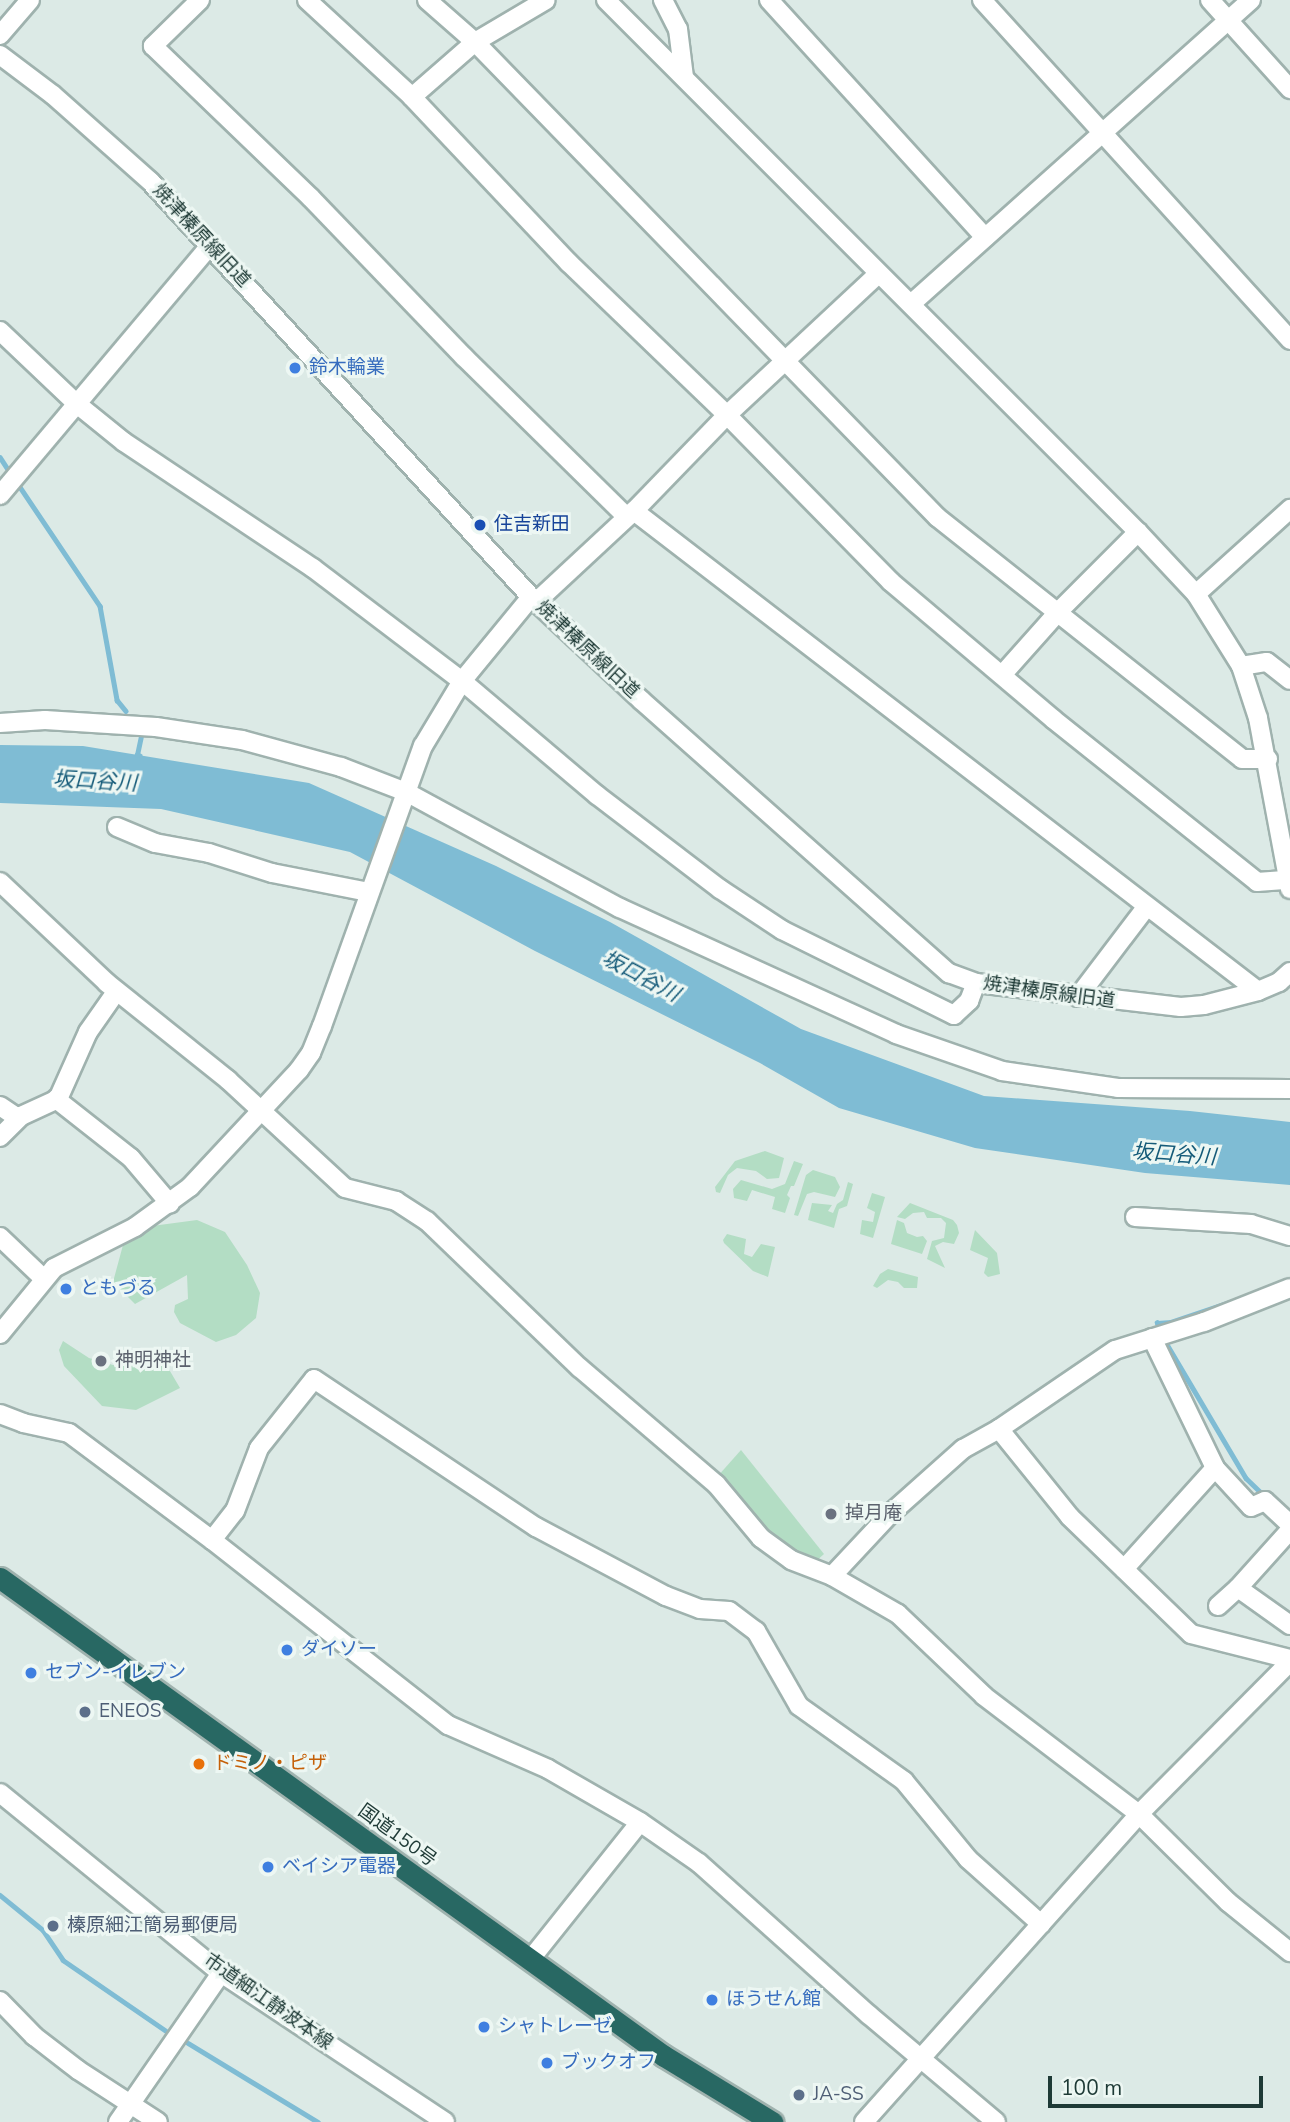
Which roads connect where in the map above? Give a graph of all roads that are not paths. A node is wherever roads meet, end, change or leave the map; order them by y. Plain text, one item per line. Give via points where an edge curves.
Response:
1 (30, 0) edge
2 (200, 0) edge
3 (307, 0) edge
4 (427, 0) edge
5 (546, 0) edge
6 (606, 0) edge
7 (663, 0) edge
8 (769, 0) edge
9 (982, 0) edge
10 (1210, 0) edge
11 (1251, 0) edge
12 (1228, 20) junction
13 (0, 35) edge
14 (475, 42) junction
15 (0, 55) edge
16 (684, 77) junction
17 (1290, 89) edge
18 (412, 97) junction
19 (1101, 132) junction
20 (985, 237) junction
21 (210, 246) junction
22 (878, 274) junction
23 (911, 304) junction
24 (0, 331) edge
25 (1290, 341) edge
26 (784, 362) junction
27 (77, 404) junction
28 (727, 415) junction
29 (3, 491) edge
30 (1290, 509) edge
31 (631, 514) junction
32 (1138, 531) junction
33 (1196, 594) junction
34 (534, 600) junction
35 (1059, 611) junction
36 (1241, 666) junction
37 (1002, 675) junction
38 (1290, 680) edge
39 (462, 681) junction
40 (0, 723) edge
41 (1268, 759) junction
42 (406, 792) junction
43 (117, 827) dead end
44 (0, 882) edge
45 (1289, 884) edge
46 (370, 889) junction
47 (1147, 906) junction
48 (1290, 972) edge
49 (976, 983) junction
50 (1258, 991) junction
51 (116, 992) junction
52 (1078, 997) junction
53 (1290, 1089) edge
54 (56, 1099) junction
55 (0, 1106) edge
56 (262, 1110) junction
57 (19, 1118) junction
58 (0, 1137) edge
59 (170, 1204) junction
60 (1135, 1217) dead end
61 (1290, 1236) edge
62 (0, 1237) edge
63 (43, 1278) junction
64 (1290, 1289) edge
65 (0, 1334) edge
66 (1152, 1338) junction
67 (0, 1414) edge
68 (999, 1429) junction
69 (1215, 1468) junction
70 (1290, 1524) edge
71 (1290, 1530) edge
72 (212, 1540) junction
73 (1124, 1569) junction
74 (832, 1577) junction
75 (0, 1578) edge
76 (1238, 1588) junction
77 (1218, 1605) dead end
78 (1290, 1625) edge
79 (1290, 1660) edge
80 (0, 1793) edge
81 (1139, 1814) junction
82 (640, 1822) junction
83 (1041, 1924) junction
84 (1290, 1952) edge
85 (530, 1959) junction
86 (221, 1973) junction
87 (0, 2001) edge
88 (920, 2059) junction
89 (131, 2102) junction
90 (118, 2122) edge
91 (158, 2122) edge
92 (445, 2122) edge
93 (772, 2122) edge
94 (864, 2122) edge
95 (996, 2122) edge

1 - 13 street
2 - 31 street via 153,46 311,198 464,357
3 - 18 street
4 - 14 street
5 - 14 street
6 - 16 street
7 - 16 street via 678,29
8 - 20 street
9 - 19 street
10 - 12 street
11 - 12 street
12 - 17 street
12 - 19 street
14 - 18 street
14 - 26 street
15 - 21 street, 焼津榛原線旧道 via 128,160
16 - 22 street
18 - 28 street via 569,263
19 - 20 street
19 - 25 street
20 - 23 street
21 - 27 street
21 - 34 street, 焼津榛原線旧道
22 - 23 street
22 - 26 street
23 - 32 street
24 - 27 street
26 - 28 street
26 - 35 street via 937,517
27 - 29 street
27 - 39 street via 135,449 313,568
28 - 31 street
28 - 37 street via 891,582
30 - 33 street
31 - 34 street
31 - 47 street
32 - 33 street
32 - 35 street
33 - 36 street
34 - 39 street
34 - 49 street, 焼津榛原線旧道 via 933,961
35 - 37 street
35 - 41 street via 1242,759
36 - 38 street via 1268,662
36 - 41 street
37 - 45 street via 1257,882
39 - 42 street via 423,746
39 - 49 street via 597,795 782,930 954,1015 969,1001
40 - 42 street via 45,720 156,727 242,740 341,767
41 - 45 street
42 - 46 street
42 - 53 street via 620,908 896,1034 975,1062 1055,1081 1118,1088
43 - 46 street via 155,843 209,853 272,873
44 - 51 street
46 - 56 street via 311,1053
47 - 50 street
47 - 52 street
48 - 50 street, 焼津榛原線旧道
49 - 52 street, 焼津榛原線旧道
50 - 52 street, 焼津榛原線旧道 via 1181,1007
51 - 54 street via 88,1032
51 - 56 street
54 - 57 street
54 - 59 street via 131,1158
55 - 57 street
56 - 59 street
56 - 74 street via 345,1188 396,1202 428,1221 580,1368 716,1484 761,1538 791,1560
57 - 58 street
59 - 63 street via 135,1227 72,1256
60 - 61 street via 1251,1224
62 - 63 street
63 - 65 street
64 - 66 street
66 - 68 street via 1115,1350
66 - 69 street
67 - 72 street via 69,1433
68 - 73 street via 1070,1517
68 - 74 street via 963,1449 890,1514
69 - 70 street via 1251,1507 1265,1501
69 - 73 street
71 - 76 street
72 - 82 street via 448,1725 548,1769
72 - 83 street via 235,1511 259,1448 314,1379 536,1527 666,1596 700,1609 729,1611 747,1624 756,1631 799,1706 904,1781 968,1859
73 - 79 street via 1191,1634
74 - 81 street via 898,1614 984,1696
75 - 85 highway, 国道150号
76 - 77 street
76 - 78 street
79 - 81 street
80 - 86 street, 市道細江静波本線
81 - 83 street
81 - 84 street via 1228,1902
82 - 85 street
82 - 88 street via 699,1863
83 - 88 street
85 - 93 highway, 国道150号 via 664,2056
86 - 89 street
86 - 92 street, 市道細江静波本線
87 - 89 street via 34,2036 78,2070
88 - 94 street
88 - 95 street
89 - 90 street
89 - 91 street

